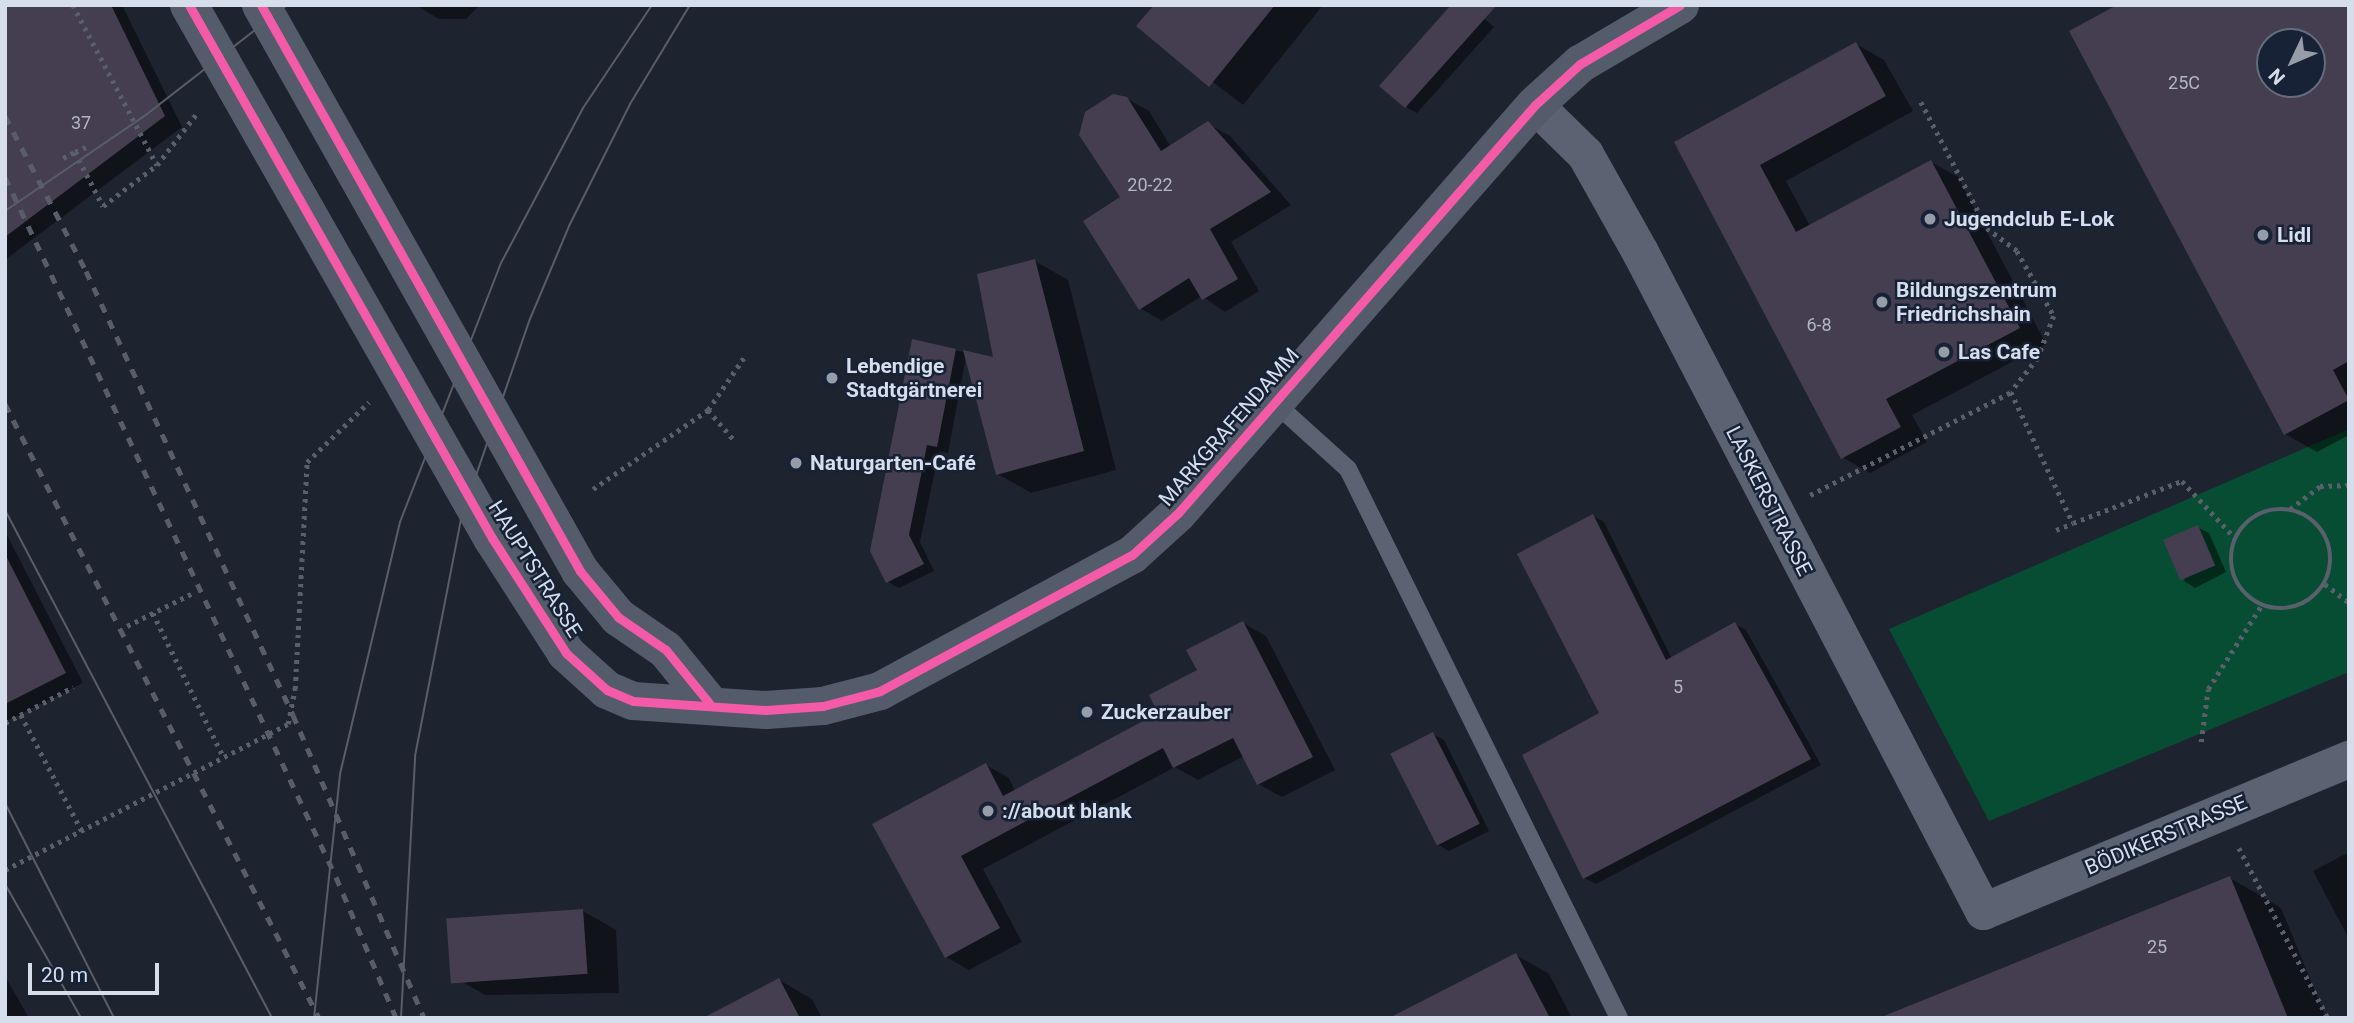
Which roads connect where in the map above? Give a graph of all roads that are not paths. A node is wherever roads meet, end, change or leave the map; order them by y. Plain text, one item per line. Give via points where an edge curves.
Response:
1 (189, 5) edge
2 (261, 5) edge
3 (1680, 5) edge
4 (1535, 105) junction
5 (1275, 402) junction
6 (709, 703) junction
7 (2349, 759) edge
8 (1983, 911) joint
9 (1619, 1018) edge

1 - 6 main road, HAUPTSTRASSE via 544,626 607,690 634,701
2 - 6 main road, HAUPTSTRASSE via 580,571 618,617 666,650
3 - 4 main road, MARKGRAFENDAMM via 1580,64
4 - 5 main road, MARKGRAFENDAMM
4 - 8 street, LASKERSTRASSE via 1585,154
5 - 6 main road, MARKGRAFENDAMM via 1178,513 1132,555 922,671 823,706 766,710
5 - 9 lane via 1348,469
7 - 8 street, BÖDIKERSTRASSE

